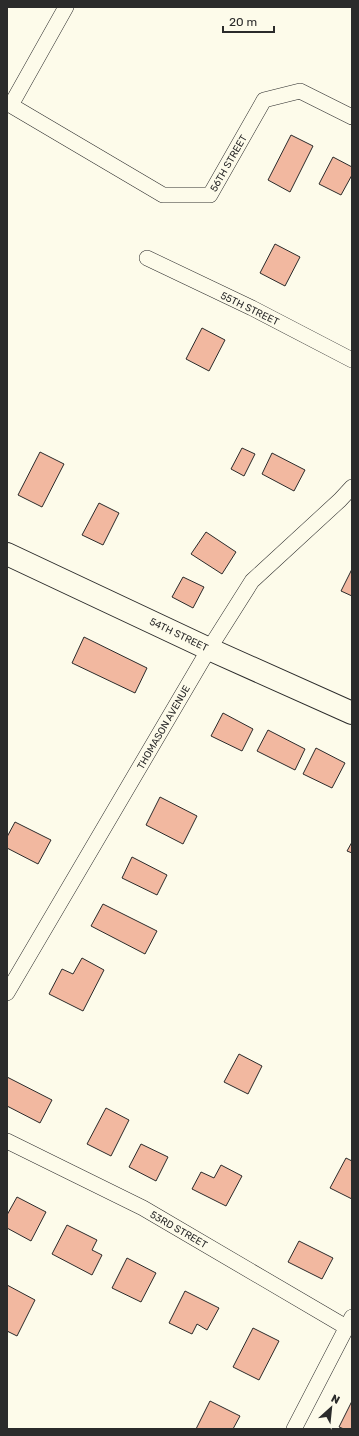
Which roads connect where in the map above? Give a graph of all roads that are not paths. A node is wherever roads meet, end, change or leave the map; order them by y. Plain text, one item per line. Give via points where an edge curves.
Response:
1 (66, 7) edge
2 (9, 104) edge
3 (352, 116) edge
4 (148, 258) dead end
5 (352, 360) edge
6 (352, 487) edge
7 (7, 554) edge
8 (209, 649) junction
9 (352, 713) edge
10 (7, 993) edge
11 (7, 1141) edge
12 (349, 1322) edge
13 (294, 1429) edge

1 - 2 street
2 - 3 street, 56TH STREET via 163,195 210,194 264,100 300,91
4 - 5 street, 55TH STREET
6 - 8 street, THOMASON AVENUE via 252,581
7 - 8 main road, 54TH STREET
8 - 9 main road, 54TH STREET
8 - 10 street, THOMASON AVENUE
11 - 12 street, 53RD STREET via 143,1208
12 - 13 street

